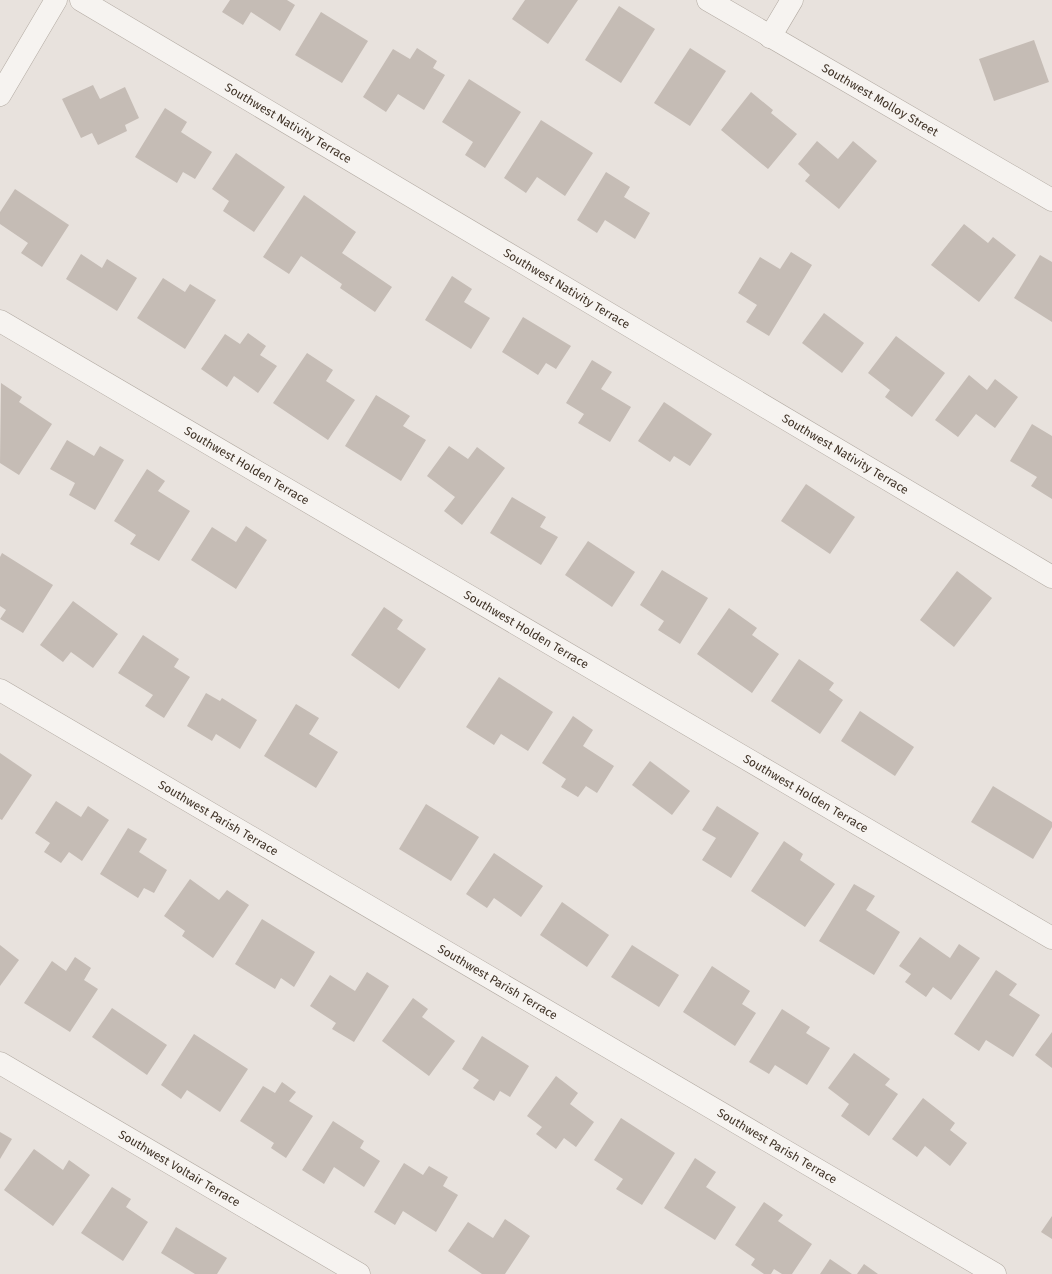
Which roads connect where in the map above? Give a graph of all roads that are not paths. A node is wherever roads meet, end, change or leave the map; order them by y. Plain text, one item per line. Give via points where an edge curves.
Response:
1 (56, 0) edge
2 (81, 0) edge
3 (708, 0) edge
4 (792, 0) edge
5 (770, 37) junction
6 (0, 95) edge
7 (1050, 194) edge
8 (0, 321) edge
9 (1052, 577) edge
10 (0, 690) edge
11 (1052, 938) edge
12 (0, 1063) edge
13 (359, 1274) edge
14 (996, 1274) edge

1 - 6 street
2 - 9 street, Southwest Nativity Terrace
3 - 5 street, Southwest Molloy Street
4 - 5 street
5 - 7 street, Southwest Molloy Street
8 - 11 street, Southwest Holden Terrace
10 - 14 street, Southwest Parish Terrace
12 - 13 street, Southwest Voltair Terrace

